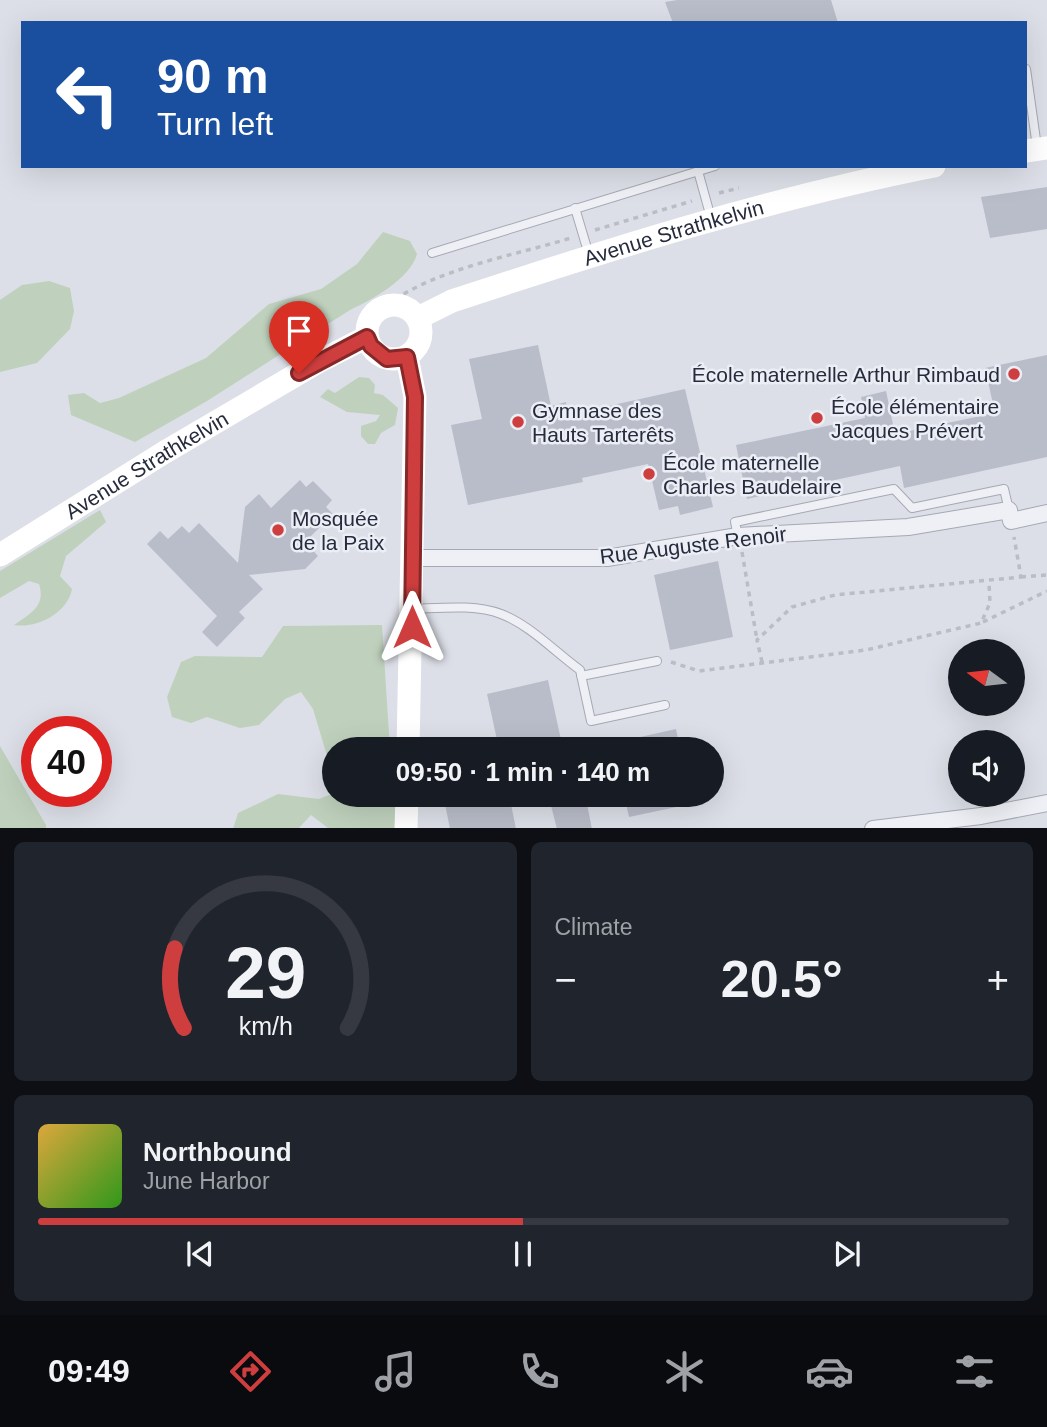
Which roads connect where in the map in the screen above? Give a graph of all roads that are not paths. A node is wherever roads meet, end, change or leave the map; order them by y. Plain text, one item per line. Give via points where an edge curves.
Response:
1 (1027, 77) edge
2 (1036, 150) edge
3 (708, 168) edge
4 (912, 168) edge
5 (698, 171) junction
6 (868, 172) edge
7 (575, 208) junction
8 (712, 221) junction
9 (432, 253) dead end
10 (590, 258) junction
11 (418, 318) junction
12 (367, 337) junction
13 (407, 357) junction
14 (1009, 510) junction
15 (1047, 513) edge
16 (738, 536) junction
17 (0, 555) edge
18 (412, 558) junction
19 (412, 609) junction
20 (657, 661) road end
21 (581, 676) junction
22 (665, 705) dead end
23 (408, 737) edge
24 (1047, 803) edge
25 (407, 807) edge
26 (406, 828) edge
27 (873, 828) edge

1 - 2 lane
3 - 5 lane
4 - 6 street, Avenue Strathkelvin
5 - 7 lane
5 - 8 lane
6 - 8 street, Avenue Strathkelvin
7 - 9 lane
7 - 10 lane
8 - 10 street, Avenue Strathkelvin
10 - 11 street, Avenue Strathkelvin via 452,300
11 - 12 street via 405,306 387,305 371,317
11 - 13 street via 422,335
12 - 13 street via 387,359
12 - 17 street, Avenue Strathkelvin via 165,452
13 - 18 street via 415,397
14 - 15 street, Rue Auguste Renoir via 1011,521
14 - 16 street, Rue Auguste Renoir via 908,527
14 - 16 lane via 1004,489 912,508 894,489 736,522
16 - 18 street, Rue Auguste Renoir via 607,558
18 - 19 street
19 - 21 lane via 500,613 534,634 580,670
19 - 23 street
20 - 21 lane
21 - 22 lane via 591,721
24 - 27 street
25 - 26 street

